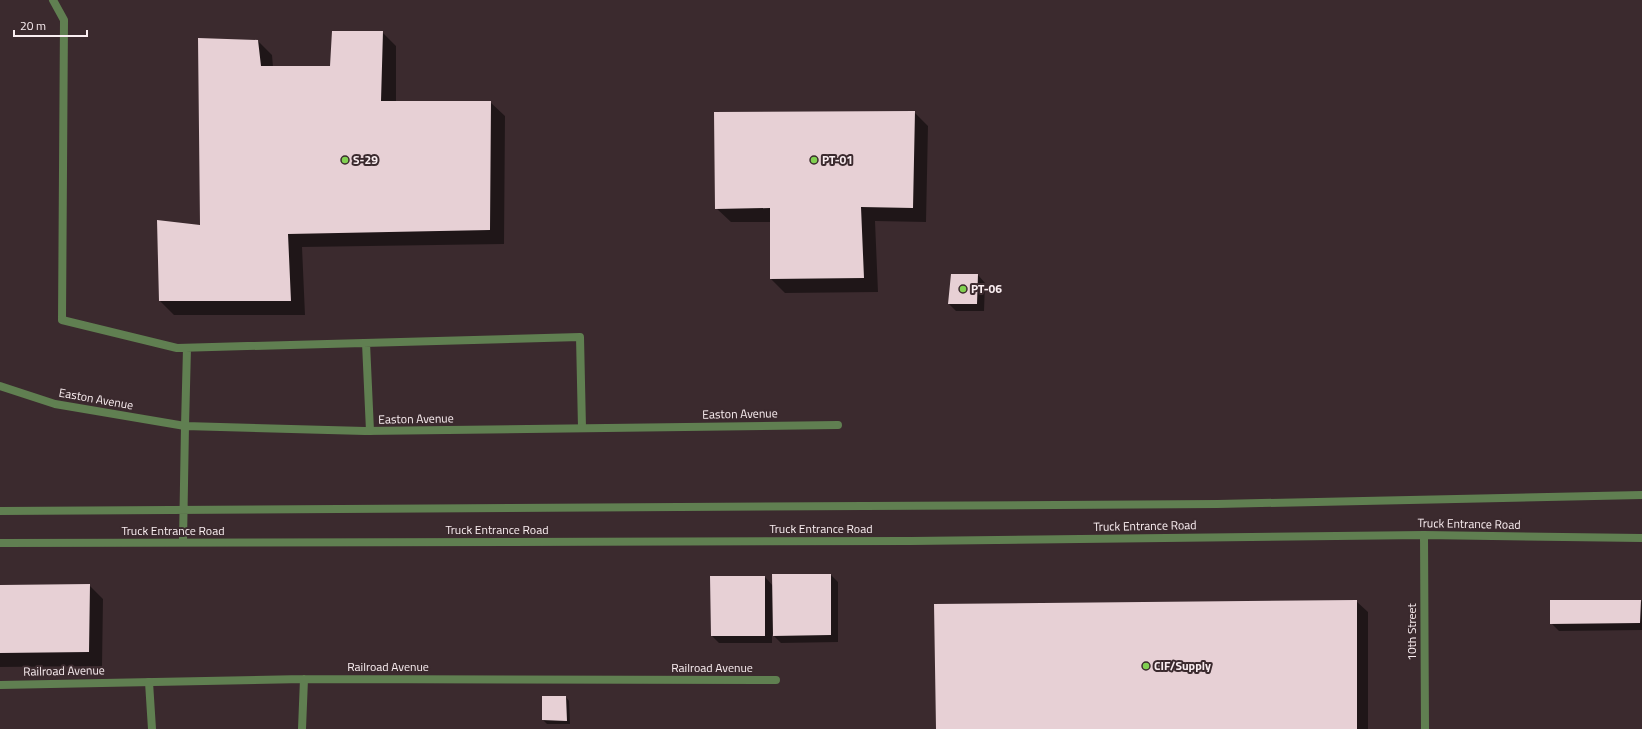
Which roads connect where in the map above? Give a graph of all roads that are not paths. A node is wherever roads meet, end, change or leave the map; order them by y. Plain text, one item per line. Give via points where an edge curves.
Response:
1 (54, 0) edge
2 (366, 343) junction
3 (187, 348) junction
4 (0, 386) edge
5 (838, 425) dead end
6 (185, 426) junction
7 (582, 428) junction
8 (370, 431) junction
9 (1642, 496) edge
10 (184, 509) junction
11 (0, 511) edge
12 (1424, 535) junction
13 (1642, 538) edge
14 (183, 542) junction
15 (0, 543) edge
16 (304, 679) junction
17 (776, 680) dead end
18 (149, 682) junction
19 (0, 685) edge
20 (152, 729) edge
21 (302, 729) edge
22 (1425, 729) edge

1 - 3 street via 64,20 62,320 177,348
2 - 3 street
2 - 7 street via 580,337
2 - 8 street
3 - 6 street
4 - 6 street, Easton Avenue via 55,404
5 - 7 street, Easton Avenue
6 - 8 street, Easton Avenue
6 - 10 street
7 - 8 street, Easton Avenue
9 - 10 street via 1209,504
10 - 11 street
10 - 14 street
12 - 13 street, Truck Entrance Road
12 - 14 street, Truck Entrance Road via 903,541
12 - 22 street, 10th Street
14 - 15 street, Truck Entrance Road
16 - 17 street, Railroad Avenue
16 - 18 street, Railroad Avenue
16 - 21 street
18 - 19 street, Railroad Avenue
18 - 20 street

